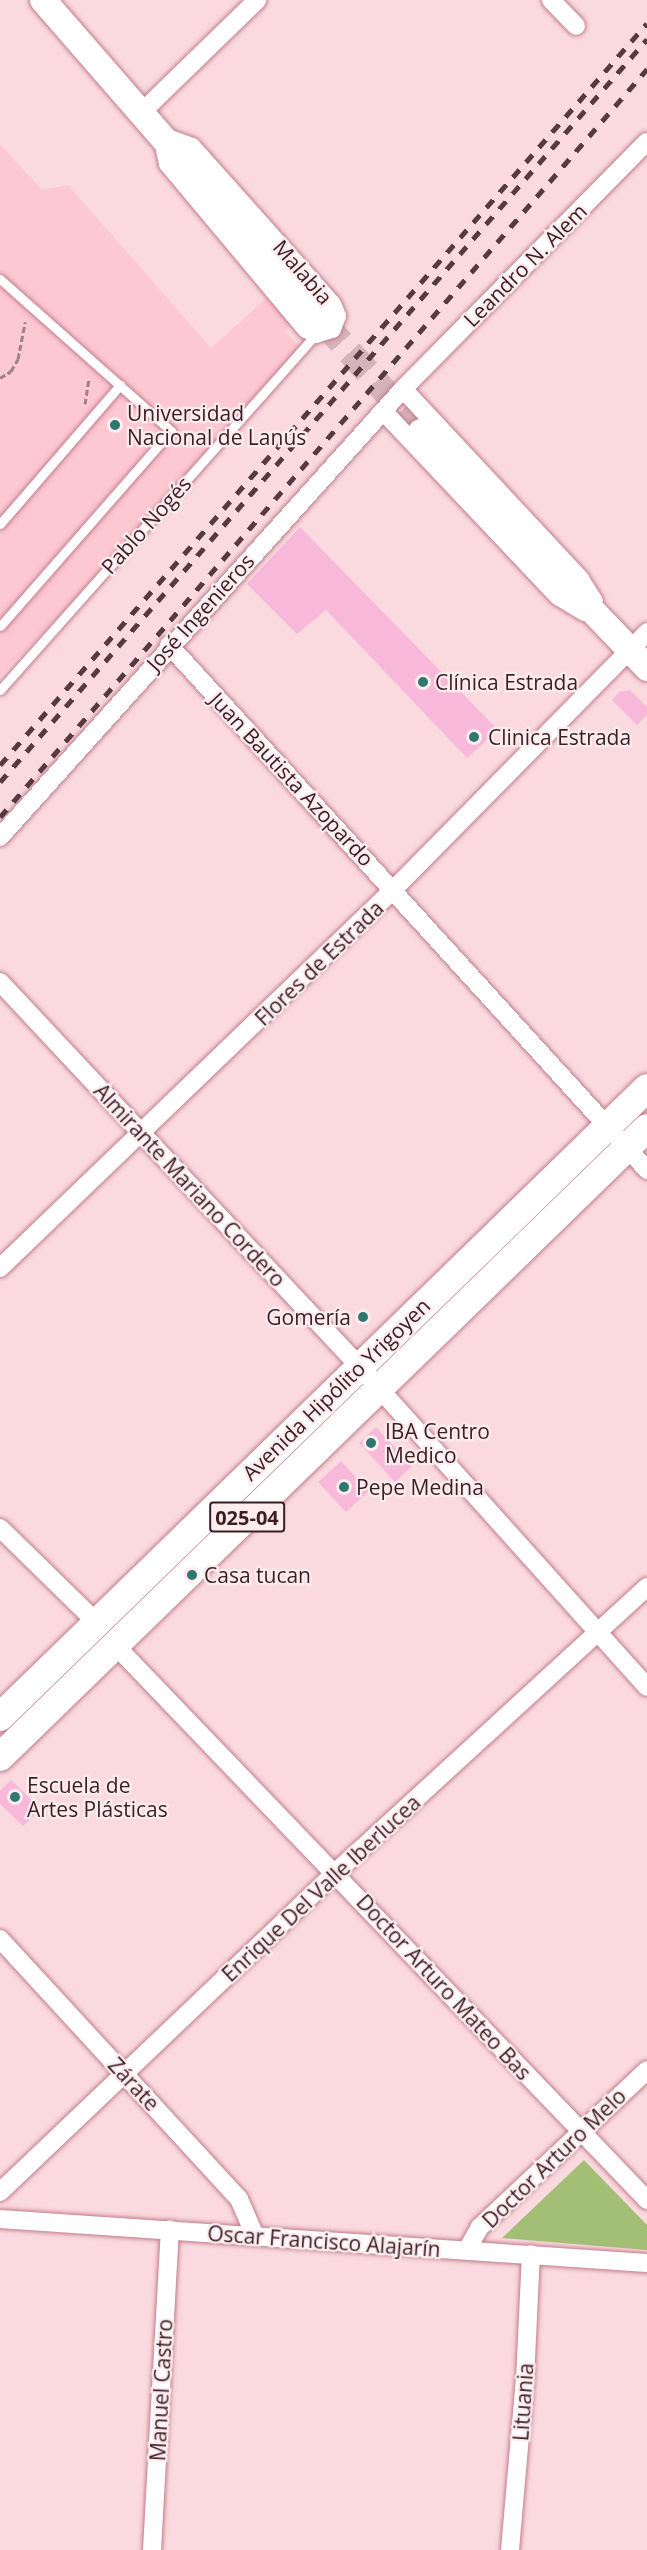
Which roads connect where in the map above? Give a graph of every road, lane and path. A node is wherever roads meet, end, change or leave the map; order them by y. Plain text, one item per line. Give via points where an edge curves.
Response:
1 (43, 0) edge
2 (257, 0) edge
3 (550, 0) edge
4 (576, 26) dead end
5 (142, 112) junction
6 (647, 142) edge
7 (0, 279) edge
8 (17, 314) dead end
9 (25, 322) junction
10 (320, 328) joint
11 (33, 329) dead end
12 (82, 371) dead end
13 (0, 378) edge
14 (120, 385) junction
15 (403, 389) junction
16 (383, 411) junction
17 (81, 430) junction
18 (421, 432) tunnel mouth
19 (0, 524) edge
20 (0, 626) edge
21 (608, 626) junction
22 (169, 645) junction
23 (641, 650) edge
24 (0, 690) edge
25 (0, 837) edge
26 (394, 890) junction
27 (0, 982) edge
28 (647, 1088) edge
29 (608, 1125) junction
30 (142, 1134) junction
31 (637, 1138) edge
32 (647, 1170) edge
33 (0, 1268) edge
34 (359, 1366) junction
35 (379, 1388) junction
36 (0, 1528) edge
37 (647, 1587) edge
38 (96, 1622) junction
39 (597, 1631) junction
40 (115, 1645) junction
41 (647, 1687) edge
42 (0, 1717) edge
43 (0, 1757) edge
44 (336, 1872) junction
45 (0, 1940) edge
46 (647, 2070) edge
47 (125, 2074) junction
48 (582, 2132) junction
49 (0, 2192) edge
50 (647, 2200) edge
51 (0, 2219) edge
52 (170, 2230) junction
53 (255, 2236) junction
54 (467, 2250) junction
55 (531, 2254) junction
56 (647, 2264) edge
57 (152, 2550) edge
58 (510, 2550) edge

1 - 5 main road, Malabia
2 - 5 street
3 - 4 street
5 - 10 main road, Malabia
6 - 15 street, Leandro N. Alem
7 - 14 lane
8 - 9 path
9 - 11 path
9 - 13 path via 18,358 11,371
10 - 24 lane, Pablo Nogés
12 - 17 path via 90,378
14 - 17 lane
14 - 20 lane via 171,431
15 - 16 street, José Ingenieros
15 - 21 street via 580,579
16 - 21 street via 558,596
16 - 22 street, José Ingenieros
17 - 19 lane
18 - 21 main road
21 - 23 main road
22 - 25 street, José Ingenieros
22 - 26 street, Juan Bautista Azopardo
23 - 26 street, Flores de Estrada
26 - 29 street, Juan Bautista Azopardo
26 - 30 street, Flores de Estrada
27 - 30 street, Almirante Mariano Cordero
28 - 29 main road, Avenida Hipólito Yrigoyen / 025-04
29 - 31 street, Juan Bautista Azopardo
29 - 34 main road, Avenida Hipólito Yrigoyen / 025-04
30 - 33 street, Flores de Estrada
30 - 34 street, Almirante Mariano Cordero
31 - 32 street, Juan Bautista Azopardo
31 - 35 main road, Avenida Hipólito Yrigoyen / 025-04
34 - 35 street, Almirante Mariano Cordero
34 - 38 main road, Avenida Hipólito Yrigoyen / 025-04
35 - 39 street, Almirante Mariano Cordero
35 - 40 main road, Avenida Hipólito Yrigoyen / 025-04
36 - 38 street
37 - 39 street, Enrique Del Valle Iberlucea
38 - 42 main road, Avenida Hipólito Yrigoyen / 025-04
39 - 41 street, Almirante Mariano Cordero
39 - 44 street, Enrique Del Valle Iberlucea
40 - 43 main road, Avenida Hipólito Yrigoyen / 025-04
40 - 44 street, Doctor Arturo Mateo Bas
44 - 47 street, Enrique Del Valle Iberlucea
44 - 48 street, Doctor Arturo Mateo Bas
45 - 47 street, Zárate
46 - 48 street, Doctor Arturo Melo
47 - 49 street, Enrique Del Valle Iberlucea
47 - 53 street, Zárate via 239,2199
48 - 50 street, Doctor Arturo Mateo Bas
48 - 54 street, Doctor Arturo Melo via 480,2227
51 - 52 street, Oscar Francisco Alajarín
52 - 53 street, Oscar Francisco Alajarín
52 - 57 street, Manuel Castro
53 - 54 street, Oscar Francisco Alajarín
54 - 55 street, Oscar Francisco Alajarín
55 - 56 street, Oscar Francisco Alajarín
55 - 58 street, Lituania

